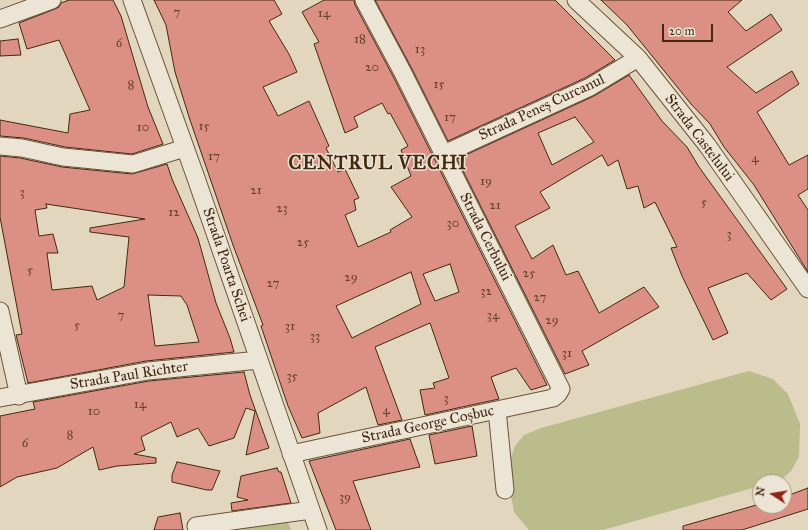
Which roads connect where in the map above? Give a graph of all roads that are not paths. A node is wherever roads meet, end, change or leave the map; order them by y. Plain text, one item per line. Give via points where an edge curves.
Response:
1 (52, 0) edge
2 (132, 0) edge
3 (364, 0) edge
4 (576, 0) edge
5 (0, 19) edge
6 (638, 58) junction
7 (0, 146) edge
8 (185, 148) junction
9 (444, 154) junction
10 (808, 289) edge
11 (0, 311) edge
12 (259, 360) junction
13 (561, 389) joint
14 (19, 396) junction
15 (0, 398) edge
16 (496, 410) junction
17 (291, 454) junction
18 (505, 490) dead end
19 (311, 510) junction
20 (196, 526) dead end
21 (318, 530) edge

1 - 5 street
2 - 8 street, Strada Poarta Schei
3 - 9 street, Strada Cerbului
4 - 6 street, Strada Castelului
6 - 9 street, Strada Peneș Curcanul via 590,87
6 - 10 street, Strada Castelului via 706,145
7 - 8 street via 63,157 133,164
8 - 12 street, Strada Poarta Schei
9 - 13 street, Strada Cerbului
11 - 14 street
12 - 14 street, Strada Paul Richter via 148,371
12 - 17 street, Strada Poarta Schei
13 - 16 street, Strada George Coșbuc via 553,398
14 - 15 street, Strada Paul Richter
16 - 17 street, Strada George Coșbuc
16 - 18 street
17 - 19 street, Strada Poarta Schei
19 - 20 street
19 - 21 street, Strada Poarta Schei

